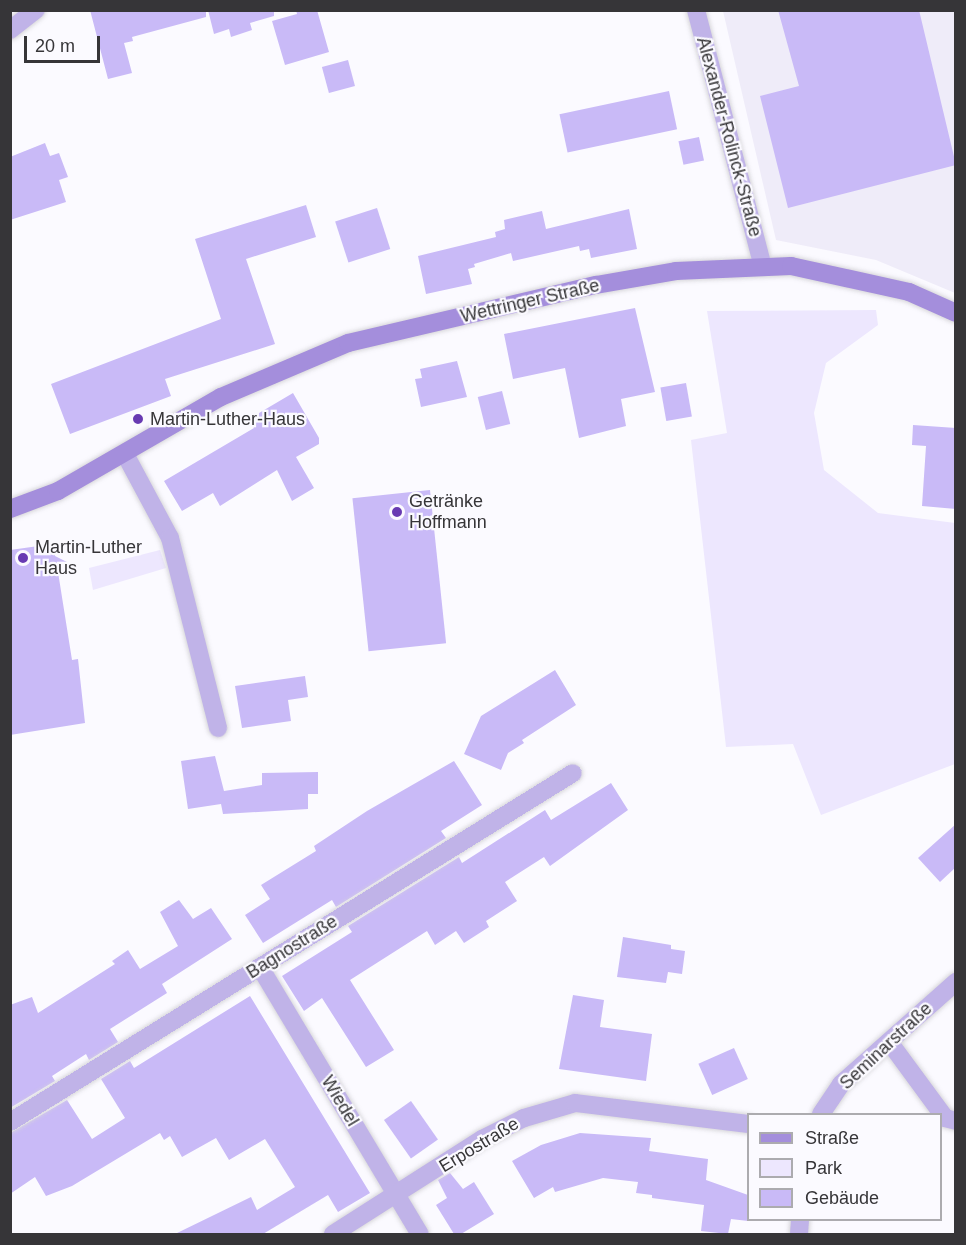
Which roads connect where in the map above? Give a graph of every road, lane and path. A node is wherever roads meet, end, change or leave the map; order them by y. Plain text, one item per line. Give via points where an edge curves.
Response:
1 (36, 10) edge
2 (696, 10) edge
3 (10, 30) edge
4 (762, 264) junction
5 (956, 313) edge
6 (125, 454) junction
7 (10, 509) edge
8 (218, 728) dead end
9 (573, 773) dead end
10 (260, 967) junction
11 (956, 982) edge
12 (890, 1043) junction
13 (822, 1113) edge
14 (941, 1113) edge
15 (942, 1114) edge
16 (956, 1120) edge
17 (10, 1122) edge
18 (747, 1124) edge
19 (396, 1197) junction
20 (333, 1234) edge
21 (420, 1234) edge

1 - 3 street
2 - 4 street, Alexander-Rolinck-Straße
4 - 5 main road, Wettringer Straße via 817,269 909,291
4 - 6 main road, Wettringer Straße via 676,271 596,285 348,342 221,397
6 - 7 main road, Wettringer Straße via 58,491
6 - 8 street via 170,538
9 - 10 street, Bagnostraße
10 - 17 street, Bagnostraße
10 - 19 street, Wiedel
11 - 12 street, Seminarstraße
12 - 13 street, Seminarstraße via 841,1084
12 - 14 street
15 - 16 street
18 - 19 street, Erpostraße via 575,1103 524,1118 482,1139
19 - 20 street, Erpostraße
19 - 21 street, Wiedel

